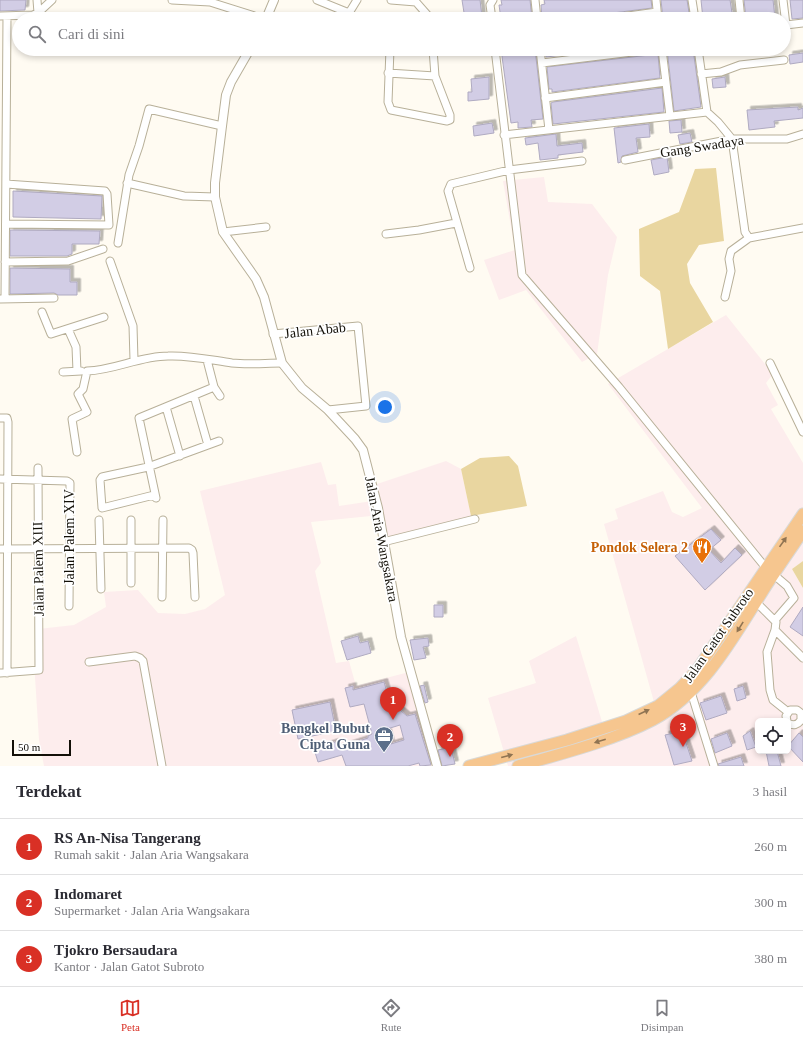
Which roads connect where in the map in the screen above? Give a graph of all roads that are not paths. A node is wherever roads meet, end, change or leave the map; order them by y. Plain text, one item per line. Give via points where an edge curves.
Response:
1 (37, 0) edge
2 (52, 0) edge
3 (172, 0) edge
4 (274, 0) edge
5 (317, 0) edge
6 (357, 0) edge
7 (391, 0) edge
8 (493, 0) edge
9 (535, 0) edge
10 (656, 0) edge
11 (692, 0) edge
12 (739, 0) edge
13 (783, 0) edge
14 (210, 1) edge
15 (38, 12) edge
16 (39, 12) edge
17 (244, 12) edge
18 (268, 12) edge
19 (340, 12) edge
20 (350, 12) edge
21 (425, 12) edge
22 (491, 12) edge
23 (536, 12) edge
24 (658, 12) edge
25 (694, 12) edge
26 (740, 12) edge
27 (784, 12) edge
28 (4, 16) edge
29 (803, 23) edge
30 (791, 24) edge
31 (3, 47) edge
32 (246, 56) edge
33 (389, 56) edge
34 (434, 56) edge
35 (496, 56) edge
36 (541, 56) edge
37 (600, 56) edge
38 (663, 56) edge
39 (699, 56) edge
40 (784, 60) dead end
41 (542, 63) junction
42 (388, 73) junction
43 (701, 74) junction
44 (3, 75) edge
45 (435, 76) junction
46 (666, 82) junction
47 (545, 98) junction
48 (3, 106) edge
49 (707, 112) junction
50 (670, 116) junction
51 (222, 126) junction
52 (549, 130) junction
53 (803, 134) edge
54 (504, 135) junction
55 (3, 139) edge
56 (732, 139) junction
57 (625, 160) dead end
58 (582, 161) dead end
59 (508, 170) junction
60 (3, 174) edge
61 (128, 183) junction
62 (6, 184) junction
63 (215, 197) junction
64 (3, 204) edge
65 (456, 223) junction
66 (6, 224) junction
67 (266, 227) dead end
68 (803, 228) edge
69 (223, 232) junction
70 (3, 234) edge
71 (386, 234) dead end
72 (749, 238) junction
73 (118, 242) dead end
74 (103, 248) dead end
75 (110, 261) dead end
76 (4, 264) edge
77 (470, 268) dead end
78 (725, 297) dead end
79 (54, 298) dead end
80 (3, 299) edge
81 (42, 312) dead end
82 (104, 317) dead end
83 (68, 328) junction
84 (273, 334) junction
85 (134, 360) junction
86 (207, 360) junction
87 (282, 363) junction
88 (770, 363) dead end
89 (78, 371) junction
90 (87, 371) junction
91 (63, 372) dead end
92 (214, 387) junction
93 (194, 396) junction
94 (220, 396) dead end
95 (166, 407) junction
96 (328, 410) junction
97 (0, 418) edge
98 (803, 432) edge
99 (219, 441) dead end
100 (208, 445) junction
101 (4, 448) edge
102 (77, 452) dead end
103 (180, 456) junction
104 (148, 467) junction
105 (38, 468) dead end
106 (4, 479) edge
107 (38, 479) junction
108 (4, 510) edge
109 (803, 514) edge
110 (475, 518) dead end
111 (99, 520) dead end
112 (131, 520) dead end
113 (163, 520) dead end
114 (803, 531) edge
115 (383, 542) junction
116 (4, 549) edge
117 (38, 549) junction
118 (70, 549) junction
119 (100, 549) junction
120 (131, 549) junction
121 (162, 549) junction
122 (768, 573) junction
123 (4, 579) edge
124 (131, 583) dead end
125 (101, 589) dead end
126 (756, 594) junction
127 (195, 597) dead end
128 (162, 598) dead end
129 (69, 606) dead end
130 (4, 610) edge
131 (775, 620) junction
132 (775, 630) junction
133 (4, 641) edge
134 (803, 658) edge
135 (89, 662) dead end
136 (4, 673) edge
137 (691, 692) junction
138 (788, 712) junction
139 (786, 718) edge
140 (628, 726) junction
141 (800, 727) edge
142 (162, 766) edge
143 (437, 766) edge
144 (469, 766) edge
145 (518, 766) edge
146 (714, 766) edge

1 - 15 street
2 - 16 street
3 - 14 street
4 - 18 street
5 - 19 street
6 - 20 street
7 - 21 street via 416,2
8 - 22 street via 490,5
9 - 23 street
10 - 24 street
11 - 25 street
12 - 26 street
13 - 27 street
14 - 17 street
28 - 31 street
29 - 30 street
31 - 44 street
32 - 51 street, Jalan Aria Wangsakara via 229,88
33 - 42 street
34 - 45 street
35 - 54 street
36 - 41 street
37 - 41 street
38 - 46 street
39 - 43 street
40 - 43 street via 740,65 721,72
41 - 47 street
42 - 45 street
42 - 45 street via 388,102 391,110 450,120
43 - 49 street
44 - 48 street
46 - 47 street
46 - 50 street
47 - 52 street
48 - 55 street
49 - 50 street
49 - 56 street
50 - 52 street
51 - 61 street via 149,109
51 - 63 street, Jalan Aria Wangsakara
52 - 54 street
53 - 56 street, Gang Swadaya via 787,139
54 - 59 street
55 - 60 street
56 - 57 street, Gang Swadaya
56 - 72 street via 745,232
58 - 59 street
59 - 65 street via 451,184 448,191
59 - 122 street via 522,275 628,398
60 - 62 street
61 - 63 street via 184,196
61 - 73 street
62 - 64 street
62 - 66 street via 105,191 109,225
63 - 69 street, Jalan Aria Wangsakara
64 - 66 street
65 - 71 street
65 - 77 street
66 - 70 street
67 - 69 street
68 - 72 street
69 - 84 street, Jalan Aria Wangsakara via 256,279 264,297
70 - 76 street
72 - 78 street via 731,251 731,271
74 - 76 street via 68,261
75 - 85 street via 133,326
76 - 80 street
79 - 80 street
81 - 83 street via 51,334
82 - 83 street
83 - 89 street via 76,347
84 - 87 street, Jalan Aria Wangsakara
84 - 96 street, Jalan Abab via 358,326 366,406
85 - 86 street via 193,356
85 - 90 street via 97,371
86 - 87 street via 248,364
86 - 92 street
87 - 96 street, Jalan Aria Wangsakara via 302,388
88 - 98 street
89 - 90 street
89 - 91 street
90 - 102 street via 84,389 78,394 87,412 72,419
92 - 93 street
92 - 94 street
93 - 95 street
93 - 100 street
95 - 103 street
95 - 104 street via 139,418 138,424 147,450
96 - 115 street, Jalan Aria Wangsakara via 363,450 378,508
97 - 101 street via 8,420
99 - 100 street
100 - 103 street
101 - 106 street
103 - 104 street
104 - 104 street via 102,477 100,506 104,508 155,497
105 - 107 street, Jalan Palem XIII
106 - 107 street, Jalan Palem XIV
106 - 108 street
107 - 117 street, Jalan Palem XIII
107 - 118 street, Jalan Palem XIV via 70,483
108 - 116 street
122 -> 109 highway, Jalan Gatot Subroto
110 - 115 street
111 - 119 street
112 - 120 street
113 - 121 street
114 - 122 highway, Jalan Gatot Subroto
115 - 143 street, Jalan Aria Wangsakara via 401,637
116 - 117 street
116 - 123 street
117 - 118 street
117 - 136 street, Jalan Palem XIII via 39,671
118 - 119 street
118 - 129 street, Jalan Palem XIV
119 - 120 street
119 - 125 street
120 - 121 street
120 - 124 street
121 - 127 street via 192,550
121 - 128 street
122 - 126 highway, Jalan Gatot Subroto
122 - 131 street via 787,586 794,598
123 - 130 street
126 - 131 street
126 -> 137 highway, Jalan Gatot Subroto via 720,657
140 -> 126 highway, Jalan Gatot Subroto via 680,688
130 - 133 street
131 - 132 street
132 - 134 street
132 - 138 street via 767,652 770,690 773,700
133 - 136 street
135 - 142 street via 134,656 143,661
137 - 140 highway, Jalan Gatot Subroto via 655,719
137 - 146 street
138 - 139 street
138 - 141 street via 795,709 801,713
144 -> 140 highway, Jalan Gatot Subroto
140 -> 145 highway, Jalan Gatot Subroto

